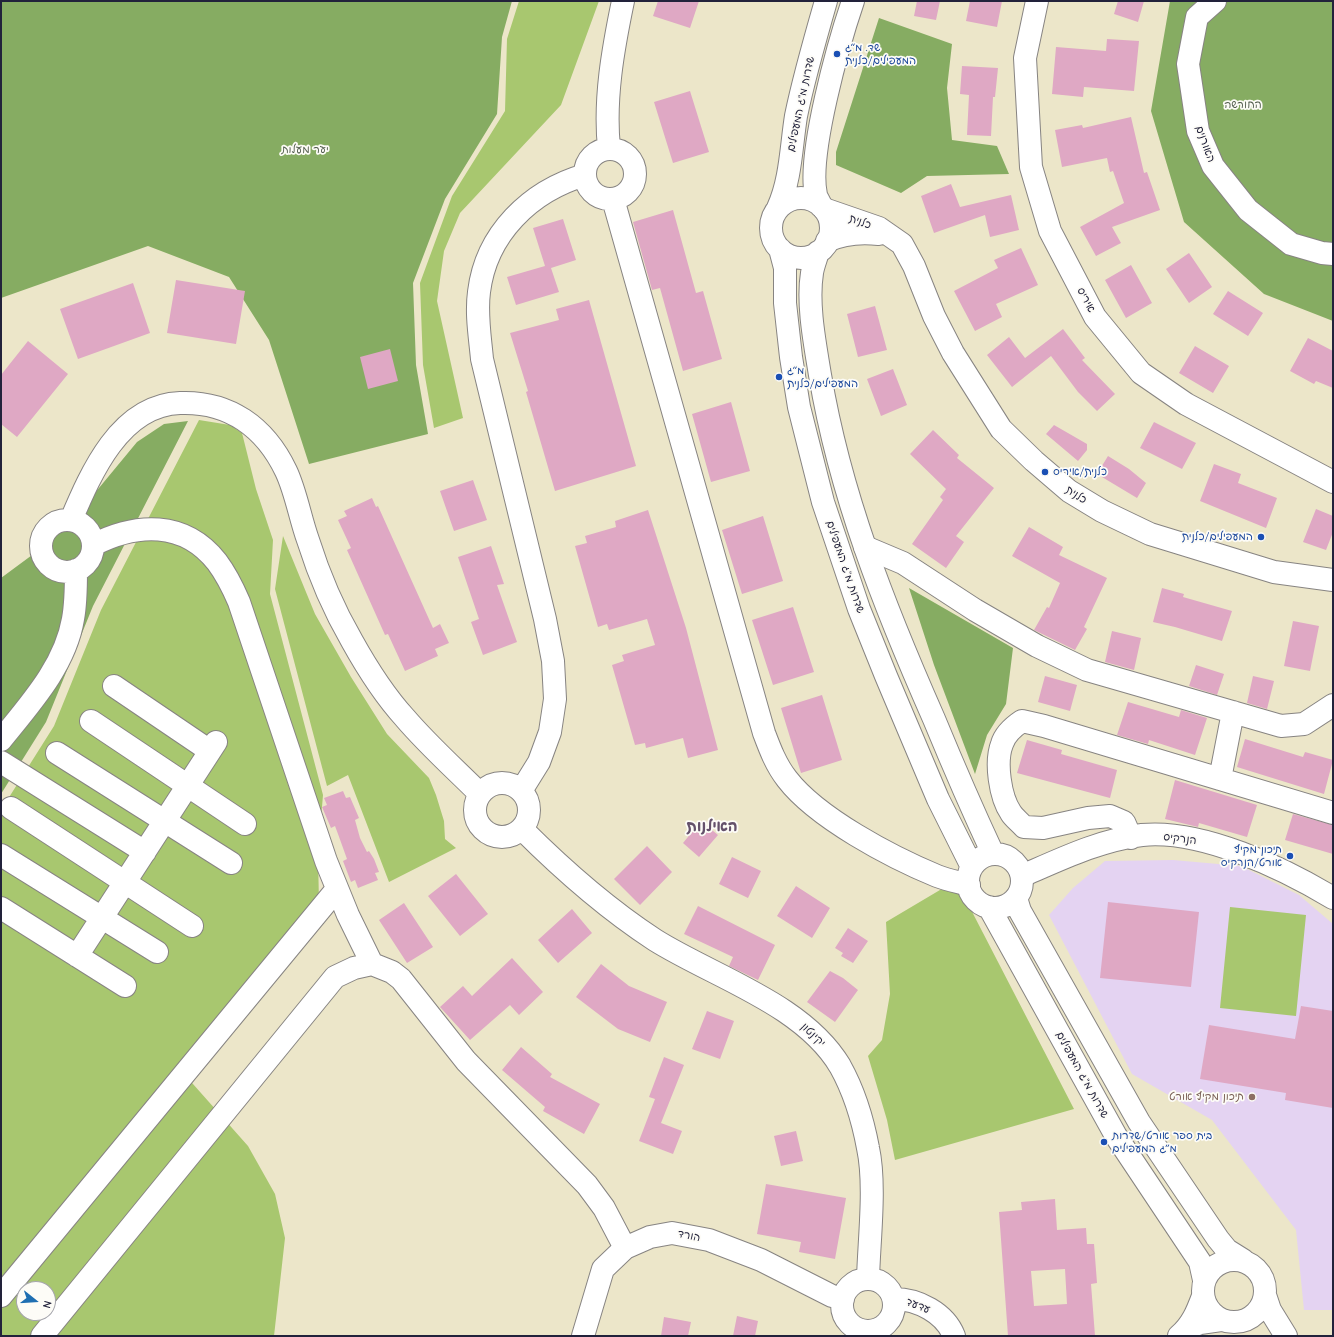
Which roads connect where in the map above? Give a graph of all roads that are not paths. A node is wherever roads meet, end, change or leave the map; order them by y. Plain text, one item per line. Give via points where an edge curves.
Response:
1 (623, 1) edge
2 (826, 1) edge
3 (854, 1) edge
4 (1037, 1) edge
5 (1216, 1) edge
6 (609, 148) junction
7 (584, 175) junction
8 (613, 199) junction
9 (823, 207) junction
10 (778, 208) junction
11 (893, 238) junction
12 (823, 246) junction
13 (780, 249) junction
14 (1333, 254) edge
15 (1333, 482) edge
16 (71, 520) junction
17 (93, 545) junction
18 (865, 547) junction
19 (76, 570) junction
20 (1333, 580) edge
21 (114, 686) dead end
22 (1333, 705) edge
23 (1232, 712) junction
24 (92, 722) dead end
25 (1, 740) edge
26 (57, 753) dead end
27 (1, 762) edge
28 (1220, 779) junction
29 (188, 786) junction
30 (521, 790) junction
31 (480, 794) junction
32 (11, 808) dead end
33 (1333, 813) edge
34 (164, 821) junction
35 (245, 824) dead end
36 (522, 829) junction
37 (1131, 838) junction
38 (145, 852) junction
39 (993, 854) junction
40 (1, 855) edge
41 (231, 863) dead end
42 (970, 876) junction
43 (1022, 876) junction
44 (125, 882) junction
45 (337, 889) junction
46 (1016, 898) junction
47 (1333, 898) edge
48 (989, 907) junction
49 (1, 908) edge
50 (102, 918) junction
51 (192, 926) dead end
52 (157, 952) dead end
53 (77, 956) junction
54 (372, 964) junction
55 (125, 986) dead end
56 (625, 1248) junction
57 (1243, 1260) junction
58 (868, 1279) junction
59 (1204, 1288) junction
60 (1266, 1295) junction
61 (1, 1296) edge
62 (843, 1299) junction
63 (894, 1299) junction
64 (1227, 1321) junction
65 (1183, 1332) edge
66 (859, 1333) edge
67 (42, 1336) edge
68 (583, 1336) edge
69 (954, 1336) edge
70 (1252, 1336) edge
71 (1286, 1336) edge

1 - 6 street via 609,85
2 - 10 street, שדרות מ"ג המעפילים via 796,115 787,184
3 - 9 street via 833,71 816,155 816,196
4 - 15 street, איריס via 1025,58 1031,167 1050,231 1095,317 1141,373 1186,404
5 - 14 street, האורנים via 1197,17 1188,64 1198,131 1213,166 1248,210 1291,244 1322,254
6 - 7 street via 592,156
6 - 8 street via 628,156 636,173 631,189 622,197
7 - 8 street via 592,192 603,198
7 - 30 street via 568,180 535,200 505,227 493,245 484,267 479,293 478,323 482,359 545,619 554,674 555,699 550,732 539,762
8 - 42 street via 764,733 778,764 798,792 853,833 938,876
9 - 10 street via 813,200 794,198
9 - 11 street, כלנית via 879,228
9 - 12 street via 830,224
10 - 13 street via 773,216 771,229 774,242
11 - 12 street, כלנית via 863,232 847,234
11 - 20 street, כלנית via 902,244 953,353 1001,429 1069,491 1102,511 1150,534 1274,572
12 - 13 street via 803,258 787,254
12 - 18 street via 812,273 811,290 817,353 836,451
13 - 42 street, שדרות מ"ג המעפילים via 784,268 790,349 799,407 822,502 859,609
16 - 17 street via 85,527 92,537
16 - 19 street via 59,521 49,527 43,538 42,550 46,561 52,566 64,571
16 - 31 street via 106,452 118,435 134,420 153,409 174,403 195,402 217,406 237,415 269,443 287,472 326,588 367,667 404,717
17 - 19 street via 88,560
17 - 45 street via 124,532 156,528 188,538 216,561 239,602
18 - 23 street via 904,563 975,610 1037,646 1087,670
18 - 39 street via 910,666
19 - 25 street via 73,620 61,656 47,680
21 - 29 street via 213,746
22 - 23 street via 1304,724 1280,726
23 - 28 street
24 - 29 street
26 - 34 street
27 - 38 street
28 - 33 street
28 - 37 street via 1044,726 1022,721 1012,728 1002,744 998,765 1003,792 1011,813 1024,827 1043,828 1110,816 1124,822
29 - 34 street
29 - 35 street
30 - 31 street via 510,784 497,783
30 - 36 street via 528,801 529,809
31 - 36 street via 475,811 483,829 494,836 503,837
32 - 44 street
34 - 38 street
34 - 41 street
36 - 58 street, יקינטון via 595,896 656,940 778,1006 810,1030 832,1054 851,1090 868,1149 871,1186
37 - 43 street, הנרקיס via 1083,850
37 - 47 street, הנרקיס via 1143,835 1178,837 1219,845 1303,880
38 - 44 street
39 - 42 street via 982,857
39 - 43 street via 1005,855 1012,859
40 - 50 street
42 - 48 street via 976,899
43 - 46 street
44 - 50 street
44 - 51 street
45 - 54 street
45 - 61 street
46 - 48 street via 1004,906
46 - 57 street via 1020,911 1139,1122 1218,1239 1227,1250
48 - 59 street, שדרות מ"ג המעפילים via 1116,1136 1200,1262
49 - 53 street
50 - 52 street
50 - 53 street
53 - 55 street
54 - 56 street via 392,972 401,979 472,1067 584,1182 604,1208
54 - 67 street via 354,968 335,977
56 - 62 street, הורד via 650,1237 672,1233 709,1240 761,1260 832,1296
56 - 68 street, הורד via 603,1269
57 - 59 street via 1229,1260 1216,1265
57 - 60 street via 1251,1264 1263,1277
58 - 62 street via 849,1287
58 - 63 street via 882,1282
59 - 64 street via 1209,1310
59 - 65 street via 1195,1318
60 - 64 street via 1263,1304 1251,1318
60 - 71 street via 1270,1310
62 - 66 street via 846,1318
63 - 66 street via 893,1313 886,1325 873,1331
63 - 69 street, עדעד via 904,1299 933,1310 951,1327
64 - 65 street via 1200,1323
64 - 70 street via 1244,1328

